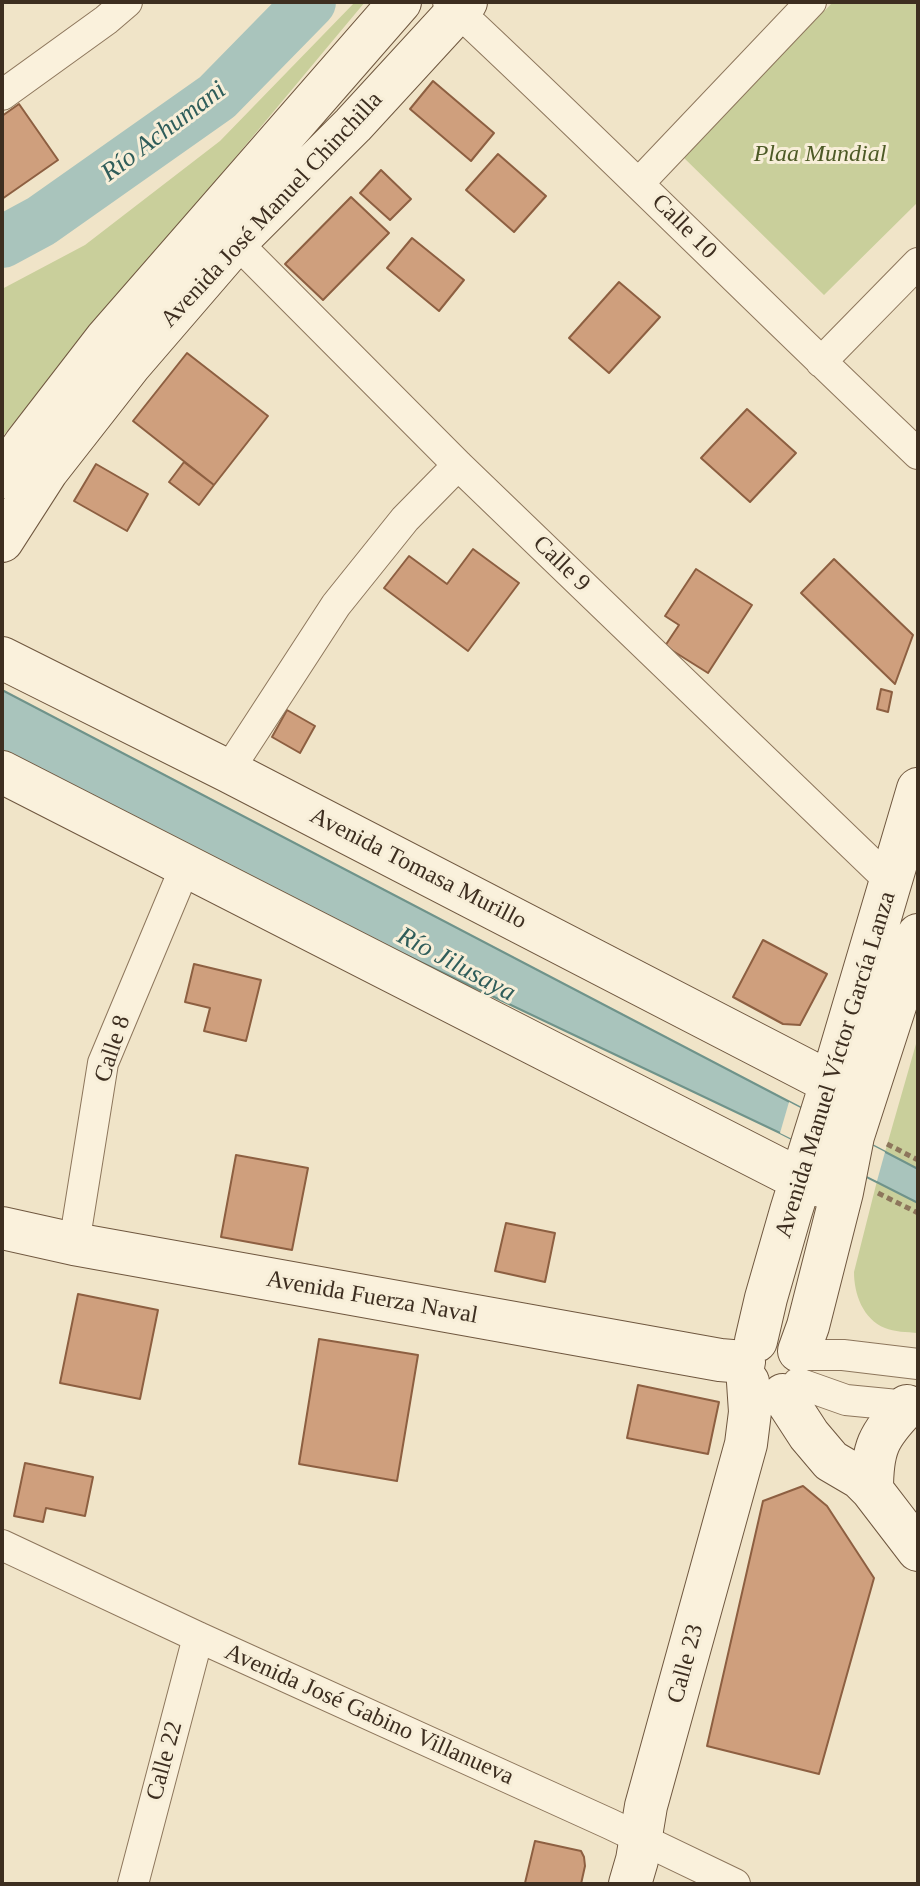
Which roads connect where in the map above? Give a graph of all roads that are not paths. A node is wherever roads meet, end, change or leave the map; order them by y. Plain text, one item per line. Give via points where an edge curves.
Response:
1 (127, 2) edge
2 (400, 2) edge
3 (811, 2) edge
4 (457, 5) edge
5 (2, 95) edge
6 (639, 183) junction
7 (236, 242) junction
8 (918, 263) edge
9 (821, 362) junction
10 (918, 454) edge
11 (458, 465) junction
12 (2, 477) edge
13 (2, 541) edge
14 (2, 658) edge
15 (228, 771) junction
16 (2, 772) edge
17 (918, 789) edge
18 (186, 865) junction
19 (891, 882) junction
20 (918, 914) edge
21 (918, 935) edge
22 (842, 1145) junction
23 (2, 1228) edge
24 (74, 1244) junction
25 (918, 1364) edge
26 (778, 1372) junction
27 (912, 1406) edge
28 (866, 1484) junction
29 (2, 1545) edge
30 (918, 1550) edge
31 (198, 1637) junction
32 (640, 1838) junction
33 (133, 1884) edge
34 (630, 1884) edge
35 (735, 1884) edge

1 - 5 street
2 - 12 main road, Avenida José Manuel Chinchilla via 106,339
3 - 6 street
4 - 6 street, Calle 10
4 - 7 main road, Avenida José Manuel Chinchilla via 353,125
6 - 9 street, Calle 10
7 - 11 street, Calle 9
7 - 13 main road, Avenida José Manuel Chinchilla via 65,447
8 - 9 street
9 - 10 street, Calle 10
11 - 15 street via 405,519 336,605
11 - 19 street, Calle 9
14 - 15 main road, Avenida Tomasa Murillo
15 - 22 main road, Avenida Tomasa Murillo
16 - 18 main road
17 - 19 main road, Avenida Manuel Víctor García Lanza
18 - 22 main road
18 - 24 street, Calle 8 via 103,1063
19 - 20 main road
19 - 22 main road, Avenida Manuel Víctor García Lanza
21 - 22 main road, Avenida Manuel Víctor García Lanza
22 - 26 main road, Avenida Manuel Víctor García Lanza via 808,1326
23 - 24 main road, Avenida Fuerza Naval
24 - 26 main road, Avenida Fuerza Naval
25 - 26 street, Avenida Fuerza Naval via 843,1355
26 - 27 street, Avenida Fuerza Naval via 846,1400
26 - 28 main road via 809,1435 831,1461
26 - 32 main road, Calle 23 via 750,1412 746,1444
27 - 28 main road via 890,1423 878,1442
28 - 30 main road
29 - 31 street, Avenida José Gabino Villanueva
31 - 32 street, Avenida José Gabino Villanueva
31 - 33 street, Calle 22
32 - 34 main road, Calle 23
32 - 35 street, Avenida José Gabino Villanueva

